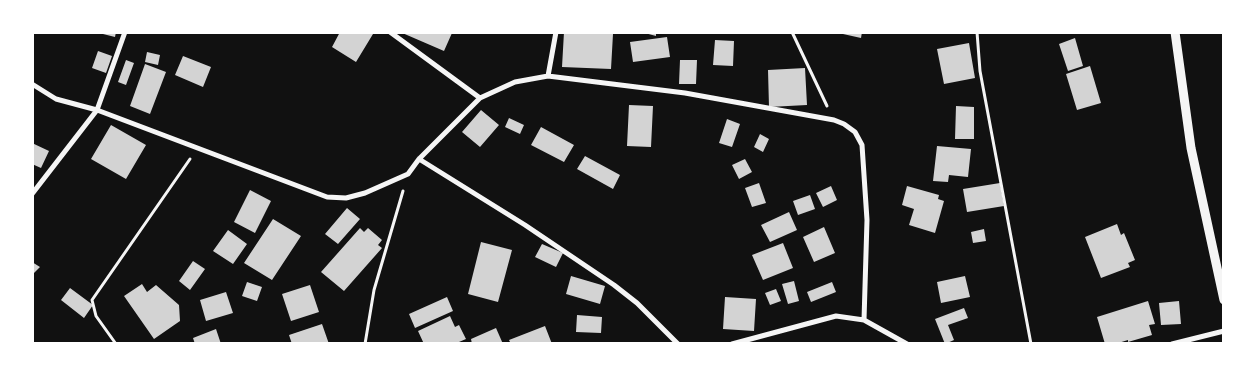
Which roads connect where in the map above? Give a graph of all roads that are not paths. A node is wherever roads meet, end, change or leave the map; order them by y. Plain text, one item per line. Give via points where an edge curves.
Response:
1 (125, 32) edge
2 (390, 32) edge
3 (556, 32) edge
4 (1175, 32) edge
5 (548, 76) junction
6 (32, 84) edge
7 (480, 98) junction
8 (97, 110) junction
9 (420, 159) junction
10 (32, 194) edge
11 (1224, 300) edge
12 (864, 320) junction
13 (1224, 330) edge
14 (678, 344) edge
15 (732, 344) edge
16 (907, 344) edge
17 (1172, 344) edge

1 - 8 street
2 - 7 street
3 - 5 street
4 - 11 street via 1191,148
5 - 7 street via 515,82
5 - 12 street via 685,93 834,120 855,132 862,145 867,220
6 - 8 street via 56,99
7 - 9 street
8 - 9 street via 327,197 346,198 365,193 408,174
8 - 10 street
9 - 14 street via 614,285
12 - 15 street via 836,316
12 - 16 street
13 - 17 street

